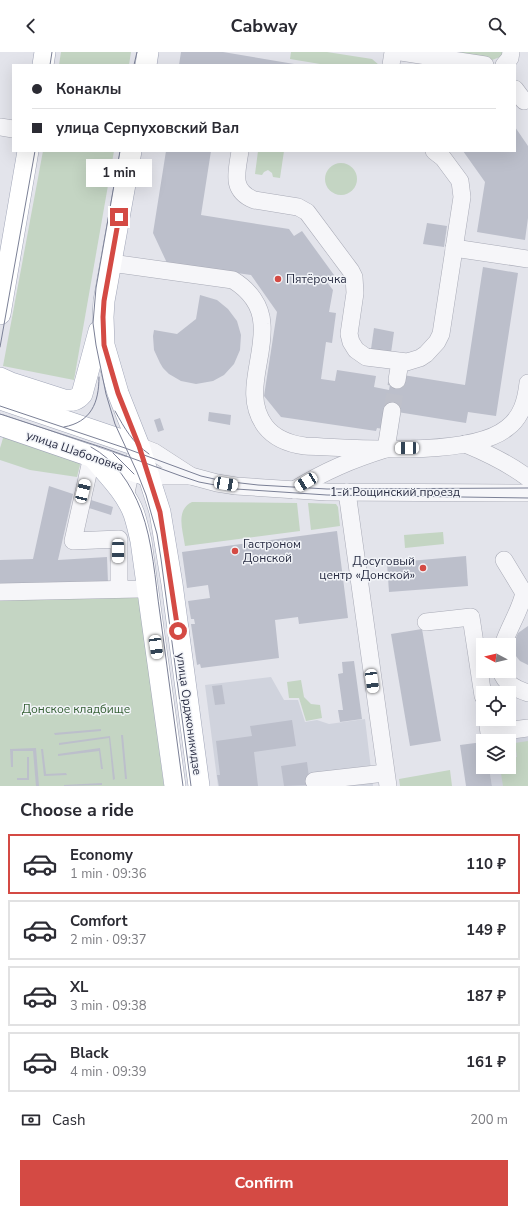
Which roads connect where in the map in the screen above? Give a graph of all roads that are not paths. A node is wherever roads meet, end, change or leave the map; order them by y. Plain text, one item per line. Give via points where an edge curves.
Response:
1 (46, 52) edge
2 (148, 52) edge
3 (393, 52) edge
4 (401, 52) edge
5 (511, 52) edge
6 (43, 64) edge
7 (146, 64) edge
8 (391, 64) edge
9 (479, 64) edge
10 (505, 64) edge
11 (0, 127) edge
12 (12, 129) edge
13 (28, 152) edge
14 (131, 152) edge
15 (240, 152) edge
16 (435, 152) edge
17 (454, 248) junction
18 (528, 259) edge
19 (111, 263) junction
20 (1, 301) edge
21 (103, 317) junction
22 (400, 362) junction
23 (0, 378) edge
24 (397, 380) tunnel mouth
25 (528, 383) edge
26 (0, 399) edge
27 (392, 411) tunnel mouth
28 (0, 425) edge
29 (465, 444) junction
30 (139, 446) junction
31 (386, 449) junction
32 (92, 456) junction
33 (140, 473) junction
34 (191, 476) junction
35 (528, 478) edge
36 (294, 490) junction
37 (347, 492) junction
38 (528, 493) edge
39 (125, 497) junction
40 (504, 560) dead end
41 (148, 588) junction
42 (118, 589) junction
43 (0, 592) edge
44 (426, 622) dead end
45 (505, 638) edge
46 (505, 678) edge
47 (481, 686) edge
48 (528, 693) edge
49 (488, 726) edge
50 (528, 728) edge
51 (386, 779) edge
52 (314, 781) dead end
53 (175, 786) edge
54 (199, 786) edge

1 - 6 main road
2 - 7 main road
3 - 8 street
4 - 9 street
5 - 10 street
11 - 12 street
13 - 20 main road
14 - 19 main road
15 - 22 street via 236,178 241,192 254,200 298,207 307,212 352,273 355,287 349,334 356,350 366,357
16 - 17 street via 443,158 462,187
17 - 18 street
17 - 22 street via 441,334 426,354 411,361
19 - 21 main road
19 - 31 street via 233,280 251,295 258,307 262,325 254,390 261,420 271,432 290,443 305,446
21 - 23 main road via 82,394 78,399 64,400
21 - 30 main road, улица Орджоникидзе via 104,345 112,376
22 - 24 street
25 - 29 street via 521,412 514,422 498,434
26 - 30 main road, улица Шаболовка
27 - 31 street
28 - 32 main road, улица Шаболовка
29 - 31 street
29 - 35 street via 486,452
30 - 33 main road, улица Орджоникидзе
30 - 34 street, 1-й Рощинский проезд via 154,452
31 - 36 street via 352,460
32 - 33 main road, улица Шаболовка
32 - 39 main road, улица Орджоникидзе
32 - 42 street via 73,541 118,539
33 - 34 street, 1-й Рощинский проезд
33 - 39 street
33 - 54 main road, улица Орджоникидзе via 160,512 163,525
34 - 36 street, 1-й Рощинский проезд via 236,486
36 - 37 street, 1-й Рощинский проезд
37 - 38 street, 1-й Рощинский проезд
37 - 51 street
39 - 41 main road, улица Орджоникидзе via 137,523
40 - 45 street via 524,593 522,603
41 - 42 street
41 - 53 main road, улица Орджоникидзе
42 - 43 street
44 - 47 street via 471,617
46 - 48 street via 515,688
49 - 50 street via 489,733
51 - 52 street

